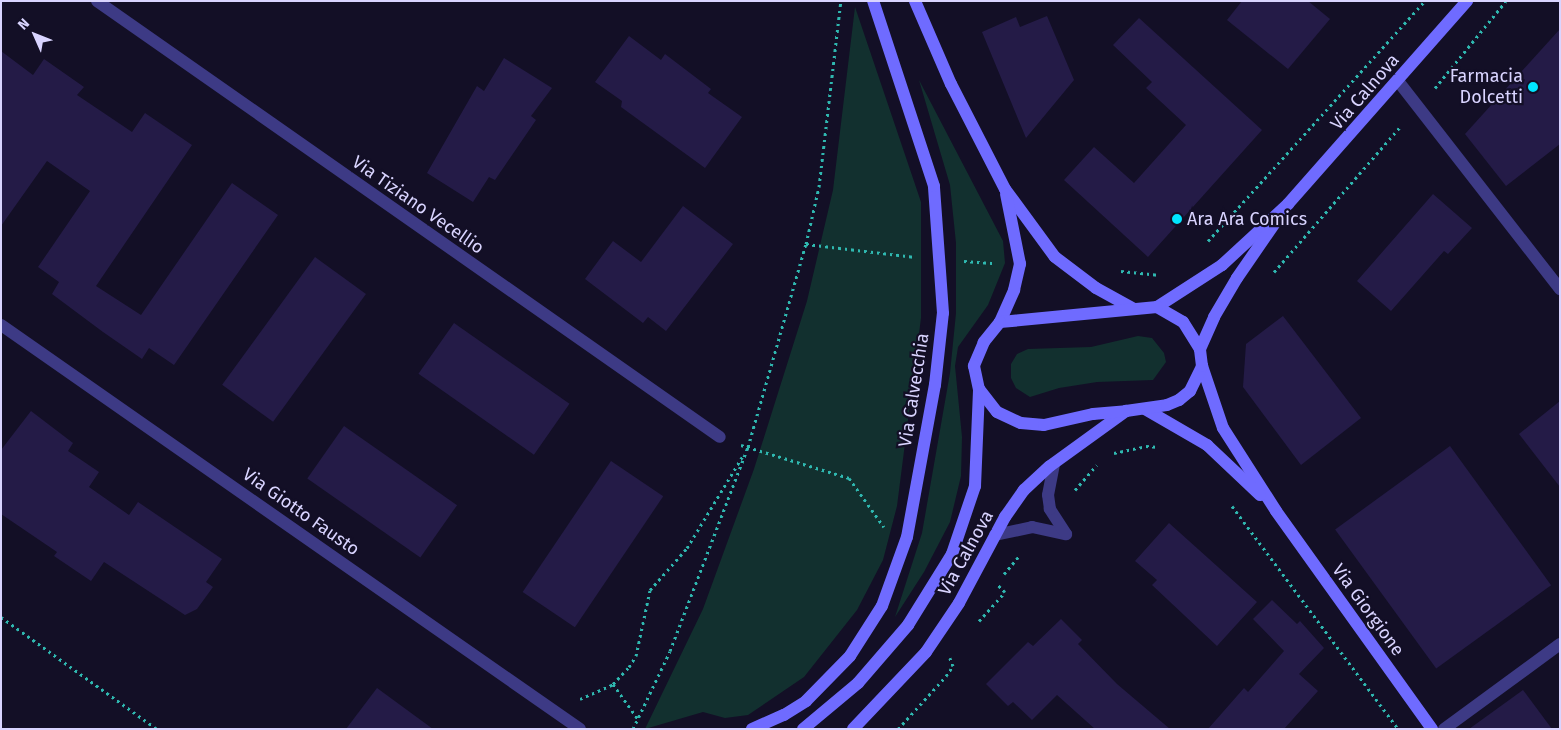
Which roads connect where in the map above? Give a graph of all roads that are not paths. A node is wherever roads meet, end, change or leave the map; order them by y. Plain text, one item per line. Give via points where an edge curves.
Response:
1 (96, 1) edge
2 (874, 1) edge
3 (915, 1) edge
4 (1467, 1) edge
5 (1398, 81) junction
6 (1005, 189) junction
7 (1288, 204) junction
8 (1560, 290) edge
9 (1157, 307) junction
10 (1134, 309) junction
11 (1000, 322) junction
12 (1, 324) edge
13 (1200, 349) junction
14 (1202, 366) junction
15 (979, 389) junction
16 (1145, 409) junction
17 (1126, 412) junction
18 (720, 437) dead end
19 (1054, 464) junction
20 (1276, 511) junction
21 (995, 535) junction
22 (1560, 644) edge
23 (580, 729) edge
24 (752, 729) edge
25 (803, 729) edge
26 (853, 729) edge
27 (1432, 729) edge
28 (1444, 729) edge

1 - 18 street, Via Tiziano Vecellio
2 - 24 main road, Via Calvecchia via 934,186 944,313 935,385 907,537 882,606 850,656 806,701 784,716
3 - 6 main road via 951,84
4 - 5 main road, Via Calnova
5 - 7 main road, Via Calnova
5 - 8 street
6 - 10 main road via 1055,257 1096,288
6 - 11 main road via 1020,264 1014,290
7 - 9 main road, Via Calnova via 1222,265
7 - 13 main road, Via Calnova via 1237,278
9 - 10 main road
9 - 13 main road via 1183,322
10 - 11 main road
11 - 15 main road, Via Calnova via 984,342 974,366
12 - 23 street, Via Giotto Fausto
13 - 14 main road, Via Giorgione
14 - 16 main road via 1190,391 1179,400
14 - 20 main road, Via Giorgione via 1223,428
15 - 17 main road via 997,412 1021,423 1044,425 1093,414
15 - 25 main road, Via Calnova via 975,486 952,554 908,625 858,683
16 - 17 main road
16 - 20 main road, Via Giorgione via 1207,445
17 - 19 main road, Via Calnova
19 - 21 main road, Via Calnova via 1024,490
19 - 21 street via 1048,496 1050,509 1066,534 1032,527
20 - 27 main road, Via Giorgione
21 - 26 main road, Via Calnova via 959,603 926,652
22 - 28 street

